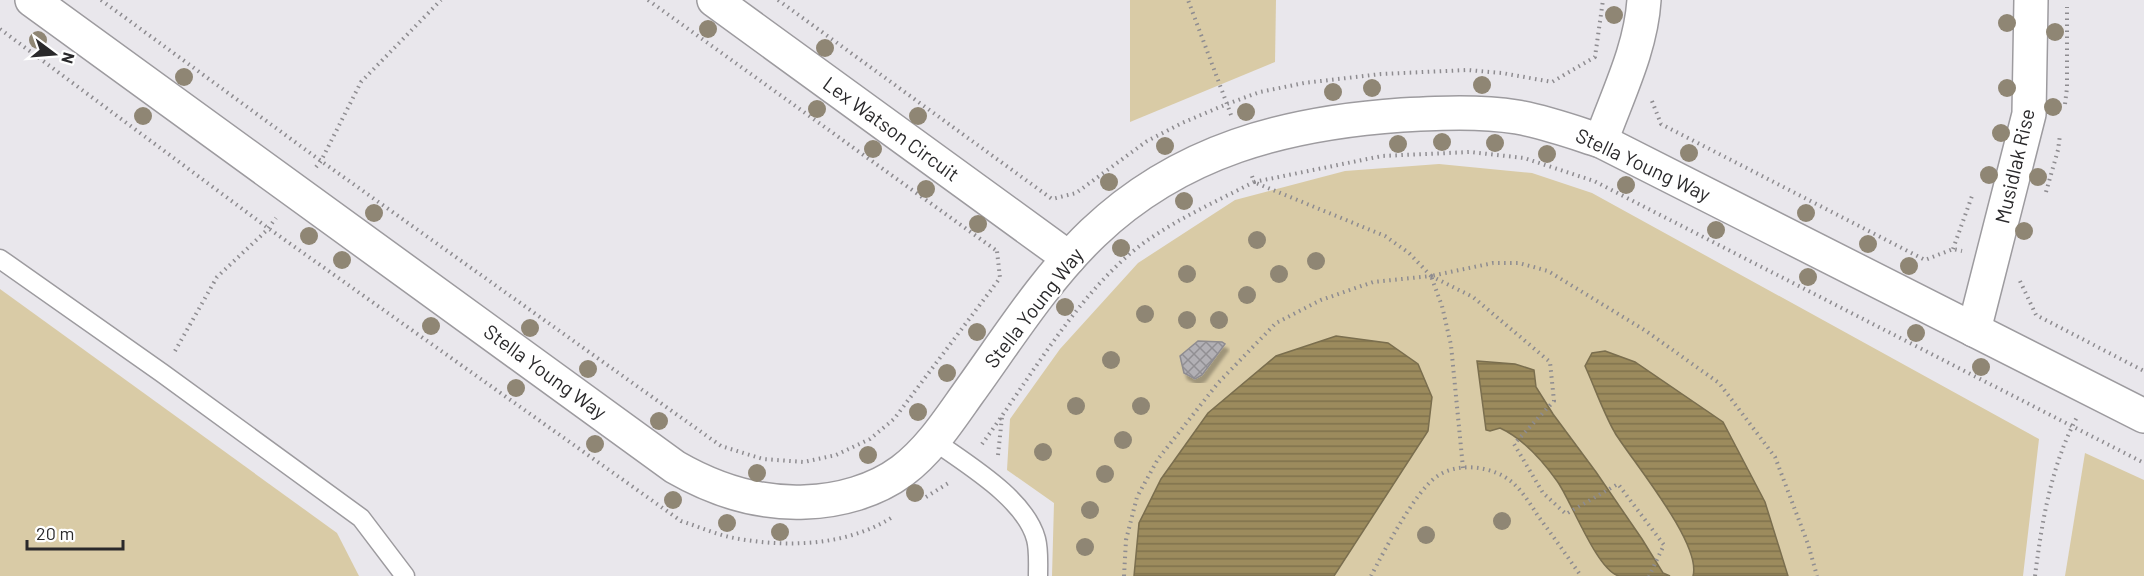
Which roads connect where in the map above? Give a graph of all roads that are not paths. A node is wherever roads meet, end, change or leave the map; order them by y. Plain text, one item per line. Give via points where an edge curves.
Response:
1 (32, 0) edge
2 (714, 0) edge
3 (1644, 0) edge
4 (2031, 0) edge
5 (1601, 141) junction
6 (1069, 258) junction
7 (0, 260) edge
8 (1974, 330) junction
9 (2144, 416) edge
10 (933, 440) junction
11 (405, 576) edge
12 (1038, 576) edge

1 - 10 street, Stella Young Way via 675,467 697,479 743,496 817,502 884,483
2 - 6 street, Lex Watson Circuit
3 - 5 street via 1634,52
4 - 8 street, Musidlak Rise via 2030,114
5 - 6 street, Stella Young Way via 1515,117 1457,113 1358,118 1282,132 1179,171 1110,218
5 - 8 street, Stella Young Way
6 - 10 street, Stella Young Way
7 - 11 lane via 361,518
8 - 9 street, Stella Young Way
10 - 12 lane via 995,484 1024,514 1036,539

